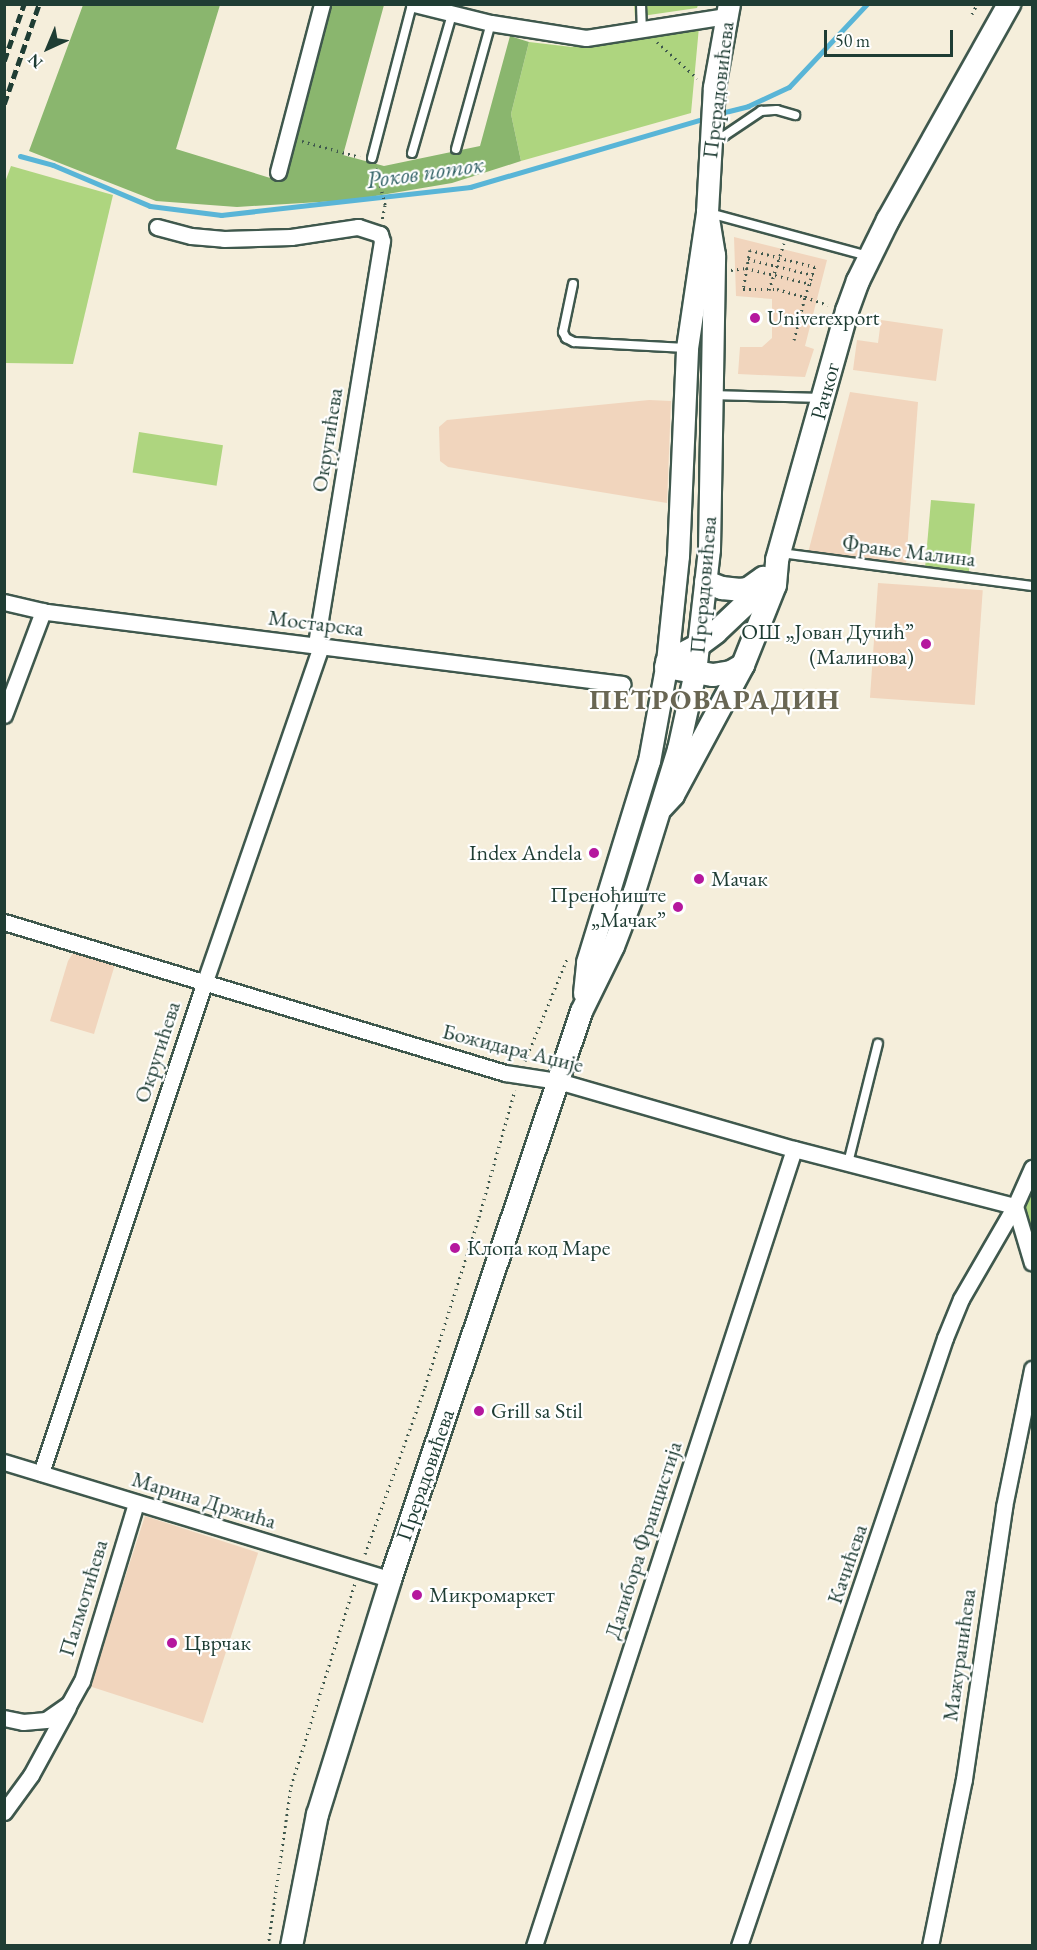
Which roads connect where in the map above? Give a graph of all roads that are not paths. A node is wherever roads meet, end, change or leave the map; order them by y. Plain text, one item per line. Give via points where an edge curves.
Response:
1 (322, 4) edge
2 (413, 4) edge
3 (641, 4) edge
4 (1009, 4) edge
5 (444, 10) edge
6 (727, 10) edge
7 (491, 23) junction
8 (648, 35) junction
9 (795, 115) dead end
10 (709, 138) junction
11 (456, 148) dead end
12 (412, 153) dead end
13 (372, 158) dead end
14 (278, 172) dead end
15 (707, 212) junction
16 (157, 227) dead end
17 (869, 256) junction
18 (573, 284) dead end
19 (687, 348) junction
20 (712, 394) junction
21 (822, 398) junction
22 (778, 556) junction
23 (763, 579) junction
24 (706, 582) junction
25 (1032, 586) edge
26 (4, 602) edge
27 (43, 611) junction
28 (699, 645) junction
29 (319, 646) junction
30 (667, 664) junction
31 (743, 664) junction
32 (695, 672) junction
33 (623, 684) dead end
34 (4, 715) edge
35 (662, 807) junction
36 (4, 922) edge
37 (204, 984) junction
38 (581, 1011) junction
39 (878, 1044) dead end
40 (558, 1081) junction
41 (794, 1149) junction
42 (848, 1163) junction
43 (1032, 1168) edge
44 (1015, 1206) junction
45 (1032, 1263) edge
46 (1032, 1370) edge
47 (4, 1462) edge
48 (41, 1473) junction
49 (136, 1503) junction
50 (390, 1579) junction
51 (69, 1704) junction
52 (4, 1718) edge
53 (4, 1812) edge
54 (291, 1946) edge
55 (534, 1946) edge
56 (739, 1946) edge
57 (930, 1946) edge

1 - 14 street
2 - 5 street
2 - 13 lane
3 - 8 lane
4 - 17 main road, Рачког
5 - 7 street
5 - 12 lane
6 - 8 street
6 - 10 main road, Прерадовићева via 707,85
7 - 8 street via 586,38
7 - 11 lane
9 - 10 lane via 761,111 724,136
10 - 15 main road, Прерадовићева
15 - 17 lane
15 - 19 main road, Прерадовићева
15 - 20 main road, Прерадовићева via 714,255
16 - 29 street, Округићева via 224,239 291,237 358,226 375,230 382,241
17 - 21 main road, Рачког via 847,311
18 - 19 lane via 562,332 566,338 574,342
19 - 30 main road, Прерадовићева via 678,556
20 - 21 lane
20 - 24 main road, Прерадовићева
21 - 22 main road, Рачког
22 - 23 main road
22 - 25 lane, Фрање Малина
22 - 31 main road, Рачког via 775,585
23 - 24 main road via 740,590
23 - 28 main road via 752,598
24 - 28 main road, Прерадовићева
26 - 27 street, Мостарска
27 - 29 street, Мостарска
27 - 34 street
28 - 30 main road
28 - 32 main road, Прерадовићева
29 - 33 street, Мостарска
29 - 37 street, Округићева
30 - 32 main road
30 - 38 main road, Прерадовићева via 649,761 587,962
31 - 32 main road via 722,674
31 - 35 main road, Рачког via 673,795
32 - 35 main road, Прерадовићева
35 - 38 main road, Прерадовићева via 613,946
36 - 37 street, Божидара Аџије
37 - 40 street, Божидара Аџије via 520,1075
37 - 48 street, Округићева
38 - 40 main road, Прерадовићева
39 - 42 lane
40 - 41 street, Божидара Аџије
40 - 50 main road, Прерадовићева
41 - 42 street, Божидара Аџије
41 - 55 street, Далибора Францистија
42 - 44 street, Божидара Аџије
43 - 44 street
44 - 45 street
44 - 56 street, Качићева via 976,1271 945,1338
46 - 57 street, Мажуранићева via 1004,1508 964,1779
47 - 48 street, Марина Држића
48 - 49 street, Марина Држића
49 - 50 street, Марина Држића
49 - 51 street, Палмотићева via 82,1681
50 - 54 main road, Прерадовићева via 317,1814
51 - 52 street, Палмотићева via 46,1720 23,1722
51 - 53 street, Палмотићева via 31,1775

